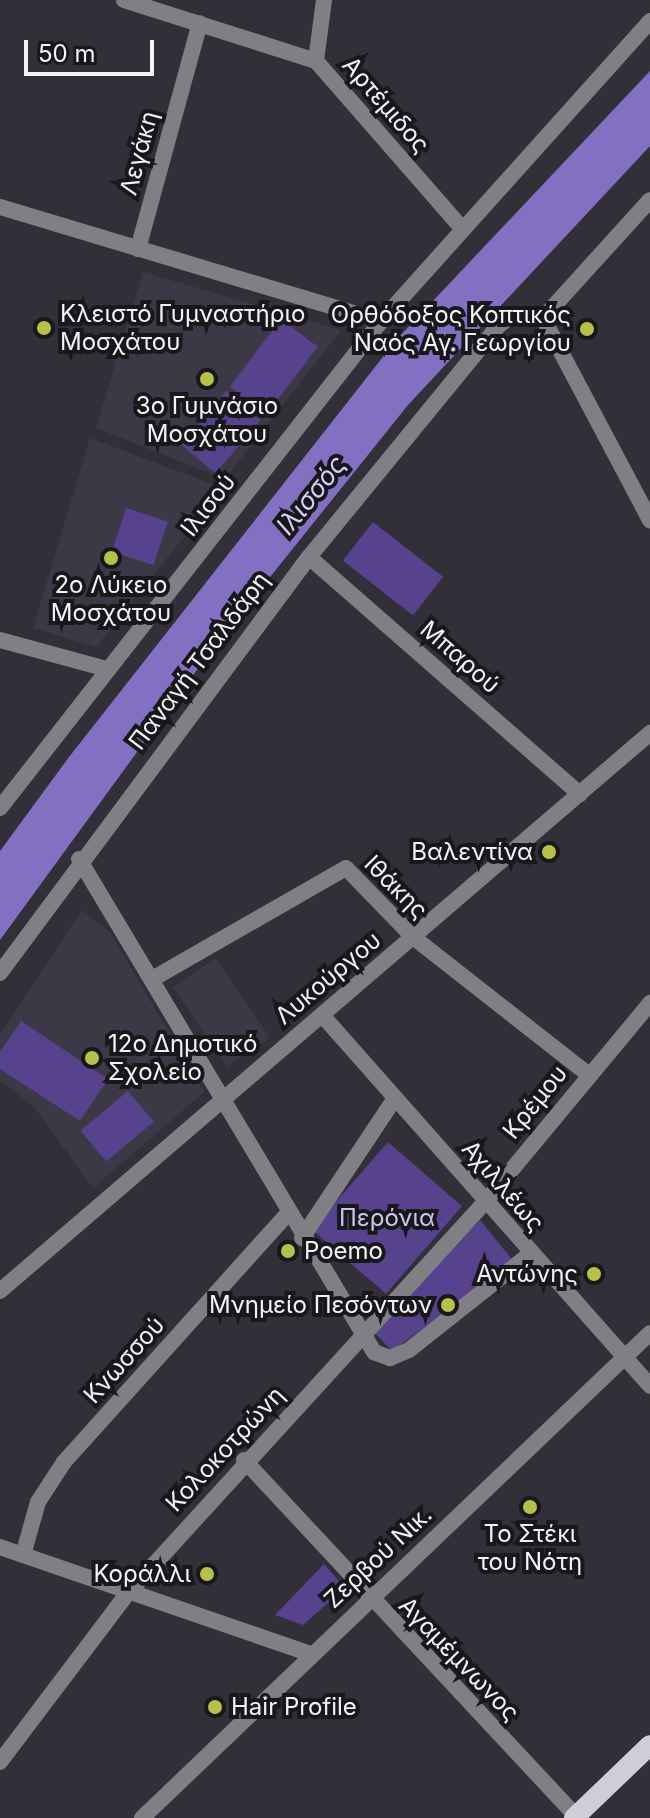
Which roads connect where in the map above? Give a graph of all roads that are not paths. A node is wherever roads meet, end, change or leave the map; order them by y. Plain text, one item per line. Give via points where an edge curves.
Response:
1 (124, 0) edge
2 (324, 0) edge
3 (650, 21) edge
4 (200, 23) junction
5 (316, 61) junction
6 (650, 200) edge
7 (0, 207) edge
8 (461, 227) junction
9 (138, 249) junction
10 (543, 318) junction
11 (381, 321) junction
12 (648, 513) edge
13 (309, 557) junction
14 (0, 640) edge
15 (107, 669) junction
16 (650, 733) edge
17 (580, 794) junction
18 (0, 808) edge
19 (79, 859) junction
20 (413, 937) junction
21 (0, 973) edge
22 (154, 978) junction
23 (650, 1003) edge
24 (322, 1015) junction
25 (588, 1074) junction
26 (395, 1098) junction
27 (221, 1099) junction
28 (485, 1202) junction
29 (288, 1213) junction
30 (302, 1238) junction
31 (530, 1254) junction
32 (0, 1291) edge
33 (650, 1333) edge
34 (361, 1339) junction
35 (625, 1358) junction
36 (650, 1386) edge
37 (244, 1460) junction
38 (0, 1547) edge
39 (23, 1555) junction
40 (128, 1593) junction
41 (368, 1599) junction
42 (310, 1654) junction
43 (650, 1745) edge
44 (0, 1762) edge
45 (576, 1817) edge
46 (142, 1818) edge

1 - 4 street
2 - 5 street, Αρτέμιδος
3 - 8 street, Ιλισού
4 - 5 street
4 - 9 street, Λεγάκη
5 - 8 street, Αρτέμιδος
6 - 10 street
7 - 9 street
8 - 11 street, Ιλισού
9 - 11 street
10 - 12 street
10 - 13 street, Παναγή Τσαλδάρη via 514,314 498,326
11 - 15 street, Ιλισού
13 - 17 street, Μπαρού
13 - 19 street, Παναγή Τσαλδάρη
14 - 15 street
15 - 18 street, Ιλισού
16 - 17 street, Λυκούργου
17 - 20 street, Λυκούργου
19 - 21 street, Παναγή Τσαλδάρη
19 - 22 street
20 - 22 street, Ιθάκης via 346,868
20 - 24 street, Λυκούργου
20 - 25 street, Ιθάκης
22 - 27 street
23 - 25 street, Κρέμου
24 - 26 street, Αχιλλέως
24 - 27 street, Λυκούργου
25 - 28 street, Κρέμου
26 - 28 street, Αχιλλέως
26 - 30 street
27 - 29 street
27 - 32 street, Λυκούργου
28 - 31 street, Αχιλλέως
28 - 34 street, Κρέμου
29 - 30 street
29 - 39 street, Κνωσσού via 64,1462 38,1502
30 - 34 street
31 - 34 street via 399,1356 381,1356
31 - 35 street, Αχιλλέως
33 - 35 street, Ζερβού Νικ.
34 - 37 street, Κολοκοτρώνη
35 - 36 street, Αχιλλέως
35 - 41 street, Ζερβού Νικ.
37 - 40 street, Κολοκοτρώνη
37 - 41 street, Αγαμέμνωνος
38 - 39 street
39 - 40 street
40 - 42 street
40 - 44 street, Κολοκοτρώνη
41 - 42 street, Ζερβού Νικ.
41 - 45 street, Αγαμέμνωνος
42 - 46 street, Ζερβού Νικ.
43 - 45 main road

